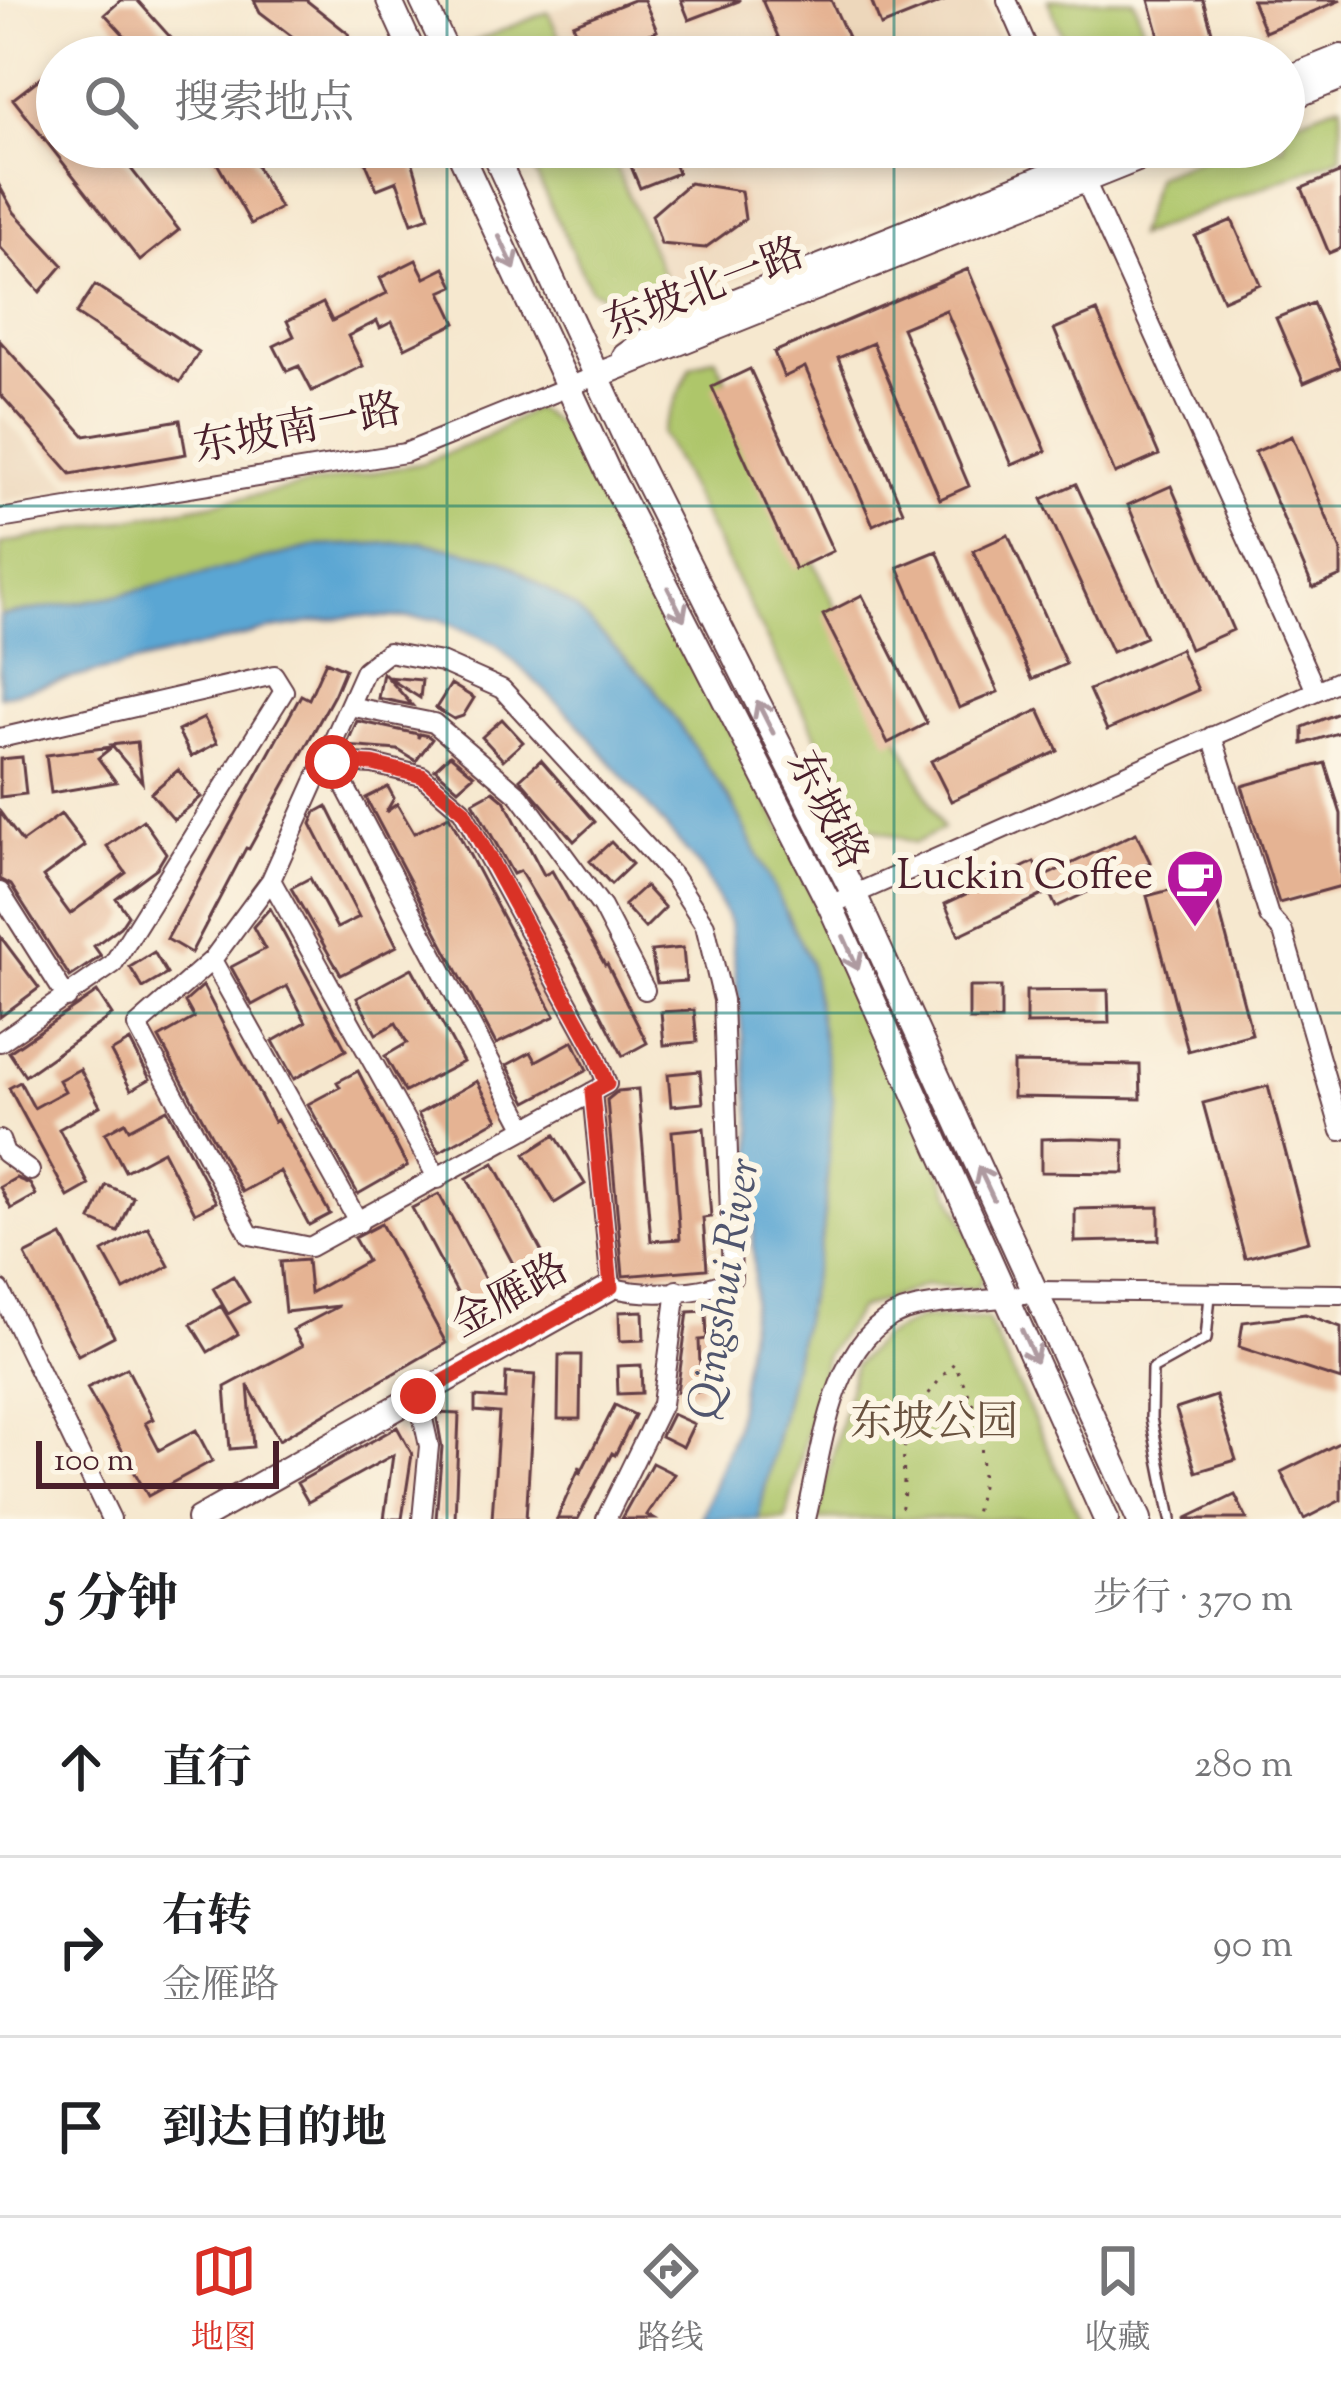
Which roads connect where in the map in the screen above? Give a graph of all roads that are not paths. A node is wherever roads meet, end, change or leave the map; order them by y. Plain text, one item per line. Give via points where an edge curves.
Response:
1 (389, 0) edge
2 (422, 0) edge
3 (1007, 0) edge
4 (405, 36) edge
5 (439, 36) edge
6 (1023, 36) edge
7 (1341, 57) edge
8 (1305, 72) edge
9 (1341, 77) edge
10 (1305, 92) edge
11 (467, 168) edge
12 (501, 168) edge
13 (1068, 168) edge
14 (1079, 168) edge
15 (598, 375) junction
16 (569, 387) junction
17 (0, 519) edge
18 (1341, 680) edge
19 (1316, 691) junction
20 (350, 706) junction
21 (1212, 736) junction
22 (0, 738) edge
23 (271, 880) junction
24 (0, 892) edge
25 (855, 896) junction
26 (830, 905) junction
27 (212, 960) junction
28 (645, 990) dead end
29 (67, 998) junction
30 (0, 1042) edge
31 (592, 1092) junction
32 (526, 1129) junction
33 (1341, 1131) edge
34 (0, 1140) edge
35 (30, 1171) dead end
36 (438, 1179) junction
37 (359, 1223) junction
38 (611, 1287) junction
39 (0, 1290) edge
40 (677, 1290) junction
41 (1211, 1290) junction
42 (1036, 1292) junction
43 (1341, 1294) edge
44 (1008, 1300) junction
45 (418, 1396) junction
46 (111, 1519) edge
47 (200, 1519) edge
48 (422, 1519) edge
49 (606, 1519) edge
50 (806, 1519) edge
51 (1106, 1519) edge
52 (1139, 1519) edge
53 (1171, 1519) edge

1 - 4 main road
2 - 5 main road
3 - 6 street
7 - 8 main road
9 - 10 main road
11 -> 16 main road, 东坡路
12 - 15 main road, 东坡路
13 - 15 main road, 东坡北一路
14 - 19 street
15 - 16 street, 东坡南一路
25 -> 15 main road, 东坡路
16 - 17 street, 东坡南一路 via 406,453
16 -> 26 main road, 东坡路
18 - 19 street
19 - 21 street
20 - 23 street
20 - 28 street via 434,723 520,796 602,907
20 - 40 street via 365,670 388,652 441,662 502,688 673,876 705,925 723,1000 732,1278
21 - 25 street
21 - 33 street via 1270,916 1283,932
22 - 29 street via 274,675 284,691 113,964
23 - 27 street
23 - 36 street
24 - 29 street
25 - 26 street
42 -> 25 main road, 东坡路
26 -> 44 main road, 东坡路
27 - 37 street
27 - 37 street via 137,1026 250,1235 310,1247
29 - 30 street
31 - 32 street
31 - 32 street via 607,1084 594,1050 463,810 422,776 332,762
31 - 38 street
32 - 36 street
34 - 35 street
36 - 37 street
38 - 40 street
38 - 45 main road, 金雁路
39 - 46 street
40 - 49 street via 662,1404
41 - 42 street
41 - 43 street
41 - 53 lane via 1207,1339 1152,1369 1151,1418
42 - 44 street
42 - 52 main road, 东坡路
44 - 50 street via 911,1308 881,1319 843,1372
44 -> 51 main road, 东坡路
45 - 47 main road, 金雁路
45 - 48 street via 429,1446

